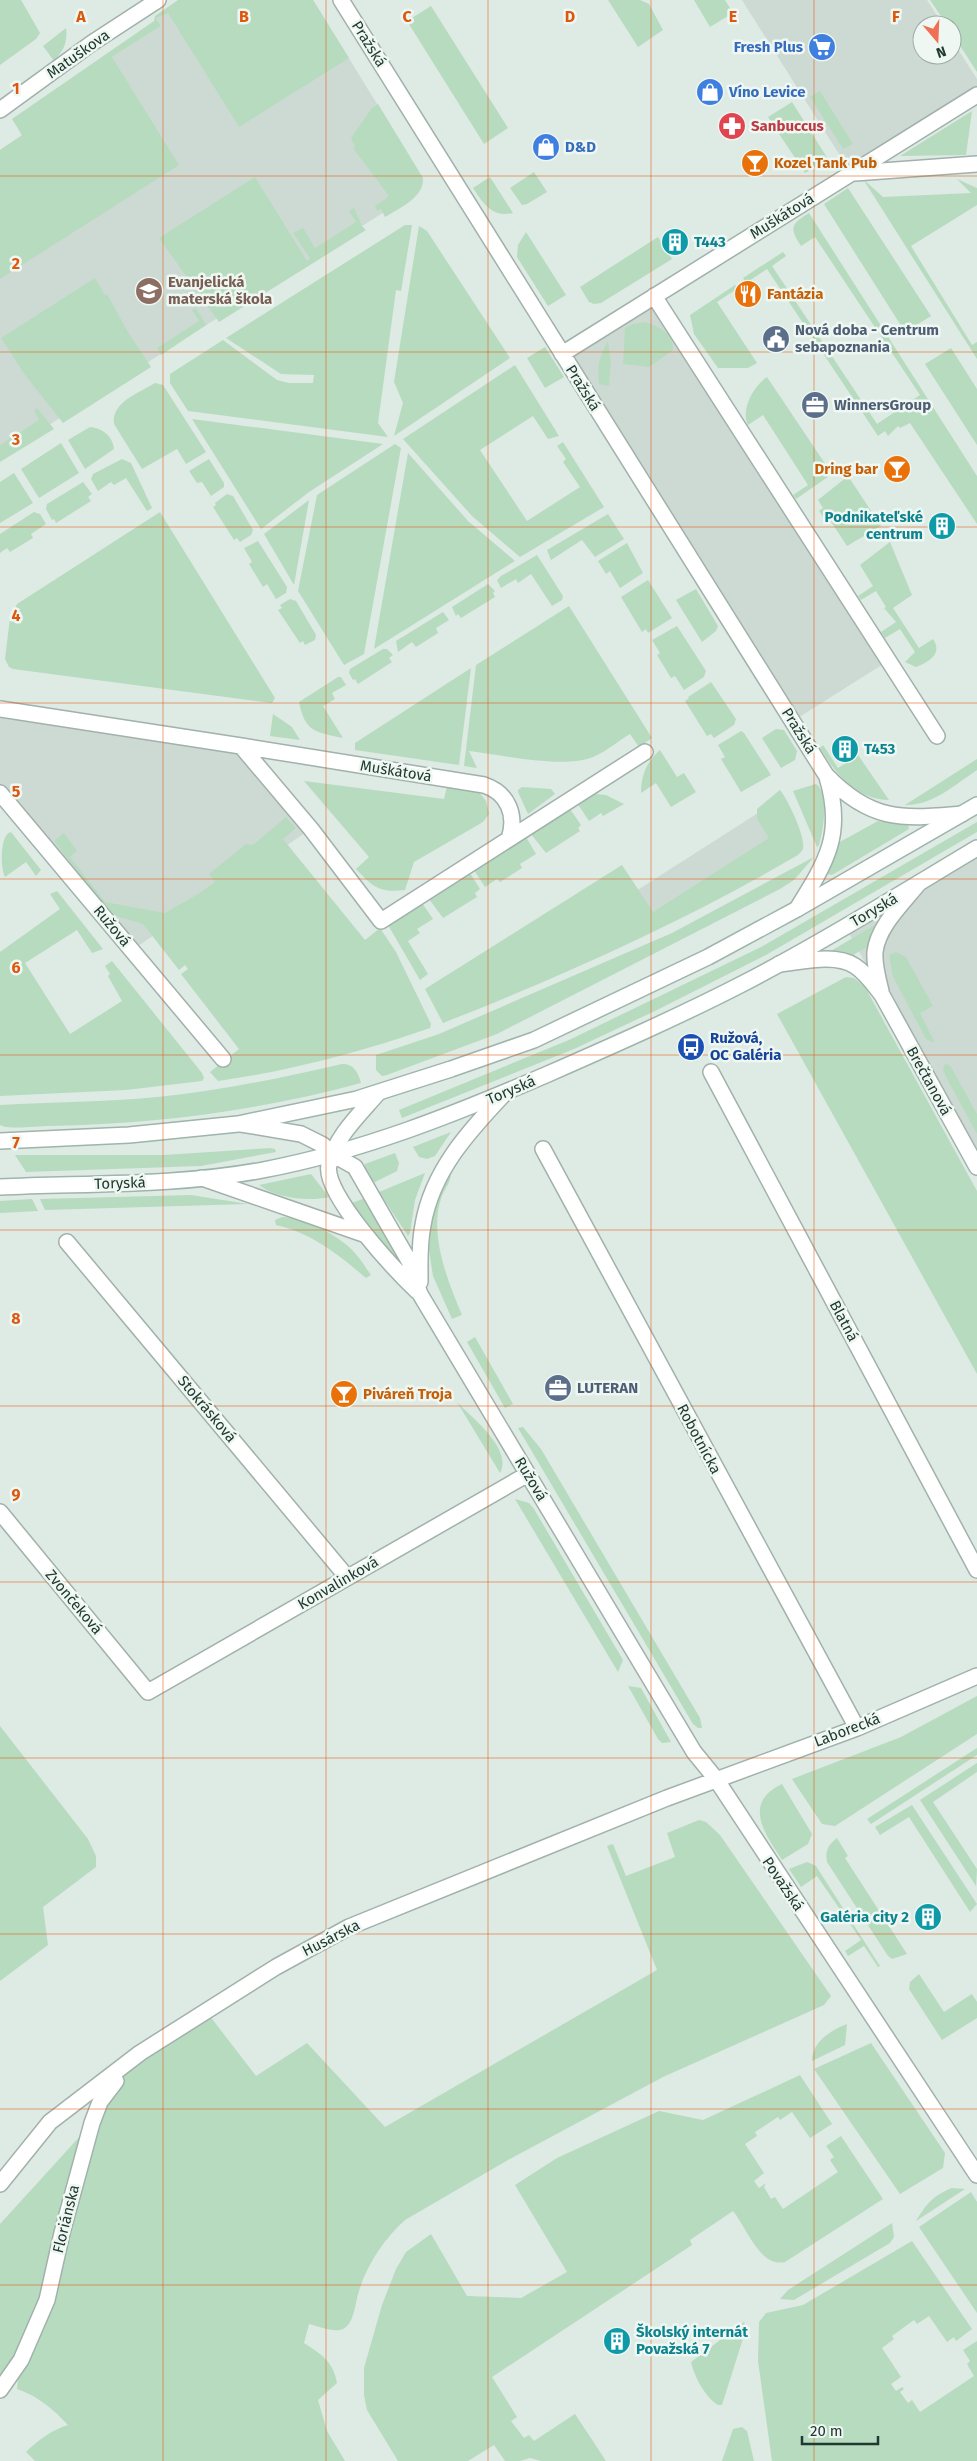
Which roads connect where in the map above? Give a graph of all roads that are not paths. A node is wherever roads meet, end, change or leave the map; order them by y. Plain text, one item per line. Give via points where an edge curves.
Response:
1 (158, 0) edge
2 (344, 1) edge
3 (977, 95) edge
4 (0, 110) edge
5 (977, 164) edge
6 (851, 173) junction
7 (654, 296) junction
8 (562, 354) junction
9 (0, 709) edge
10 (937, 736) dead end
11 (241, 746) junction
12 (645, 752) dead end
13 (826, 775) junction
14 (0, 793) edge
15 (977, 805) edge
16 (962, 814) junction
17 (509, 839) junction
18 (977, 848) edge
19 (919, 883) junction
20 (797, 909) junction
21 (779, 964) junction
22 (882, 995) junction
23 (223, 1059) dead end
24 (711, 1072) dead end
25 (378, 1093) junction
26 (505, 1093) junction
27 (238, 1124) junction
28 (0, 1141) edge
29 (542, 1149) dead end
30 (332, 1154) junction
31 (977, 1167) edge
32 (202, 1178) junction
33 (0, 1187) edge
34 (366, 1235) junction
35 (68, 1242) dead end
36 (420, 1294) junction
37 (528, 1474) junction
38 (0, 1512) edge
39 (977, 1570) edge
40 (347, 1577) junction
41 (642, 1665) joint
42 (977, 1676) edge
43 (148, 1692) joint
44 (856, 1728) junction
45 (716, 1779) junction
46 (140, 2053) junction
47 (972, 2158) edge
48 (977, 2175) edge
49 (0, 2184) edge
50 (0, 2390) edge

1 - 4 street, Matuškova
2 - 8 street, Pražská
3 - 6 street, Muškátová
5 - 6 street
6 - 7 street, Muškátová
7 - 8 street, Muškátová
7 - 10 street
8 - 13 street, Pražská
9 - 11 street, Muškátová
11 - 17 street, Muškátová via 492,788 507,802 512,814
11 - 17 street via 311,829 381,921
12 - 17 street
13 - 16 street via 846,794 872,810 911,817
13 - 20 street via 834,805 831,845 818,876
14 - 23 street, Ružová
15 - 16 street
16 - 20 street
18 - 19 street, Toryská
19 - 21 street, Toryská
19 - 22 street via 887,922 877,943 876,968
20 - 25 street via 708,957 534,1040
21 - 22 street via 840,961 856,967
21 - 26 street, Toryská via 655,1027
22 - 31 street, Brečtanová
24 - 39 street, Blatná
25 - 27 street
25 - 30 street, Ružová
26 - 30 street, Toryská via 398,1135
26 - 36 street via 472,1128 448,1161 432,1191 422,1227
27 - 28 street via 128,1135
27 - 30 street via 301,1134 323,1145
29 - 44 street, Robotnícka
30 - 32 street, Toryská via 264,1170
30 - 34 street, Ružová via 328,1166 330,1180 340,1200
30 - 36 street, Ružová via 350,1163 360,1174 409,1261
32 - 33 street, Toryská
32 - 34 street
34 - 36 street, Ružová
35 - 40 street, Stokrásková
36 - 37 street, Ružová
37 - 40 street, Konvalinková
37 - 41 street, Ružová
38 - 43 street, Zvončeková
40 - 43 street, Konvalinková
41 - 45 street, Považská via 694,1752
42 - 44 street, Laborecká
44 - 45 street, Laborecká
45 - 46 street, Husárska via 349,1927 276,1967
45 - 47 street, Považská
46 - 49 street, Husárska via 50,2122
46 - 50 street, Floriánska via 109,2089 95,2112 62,2233 48,2300 21,2360
47 - 48 street, Považská

